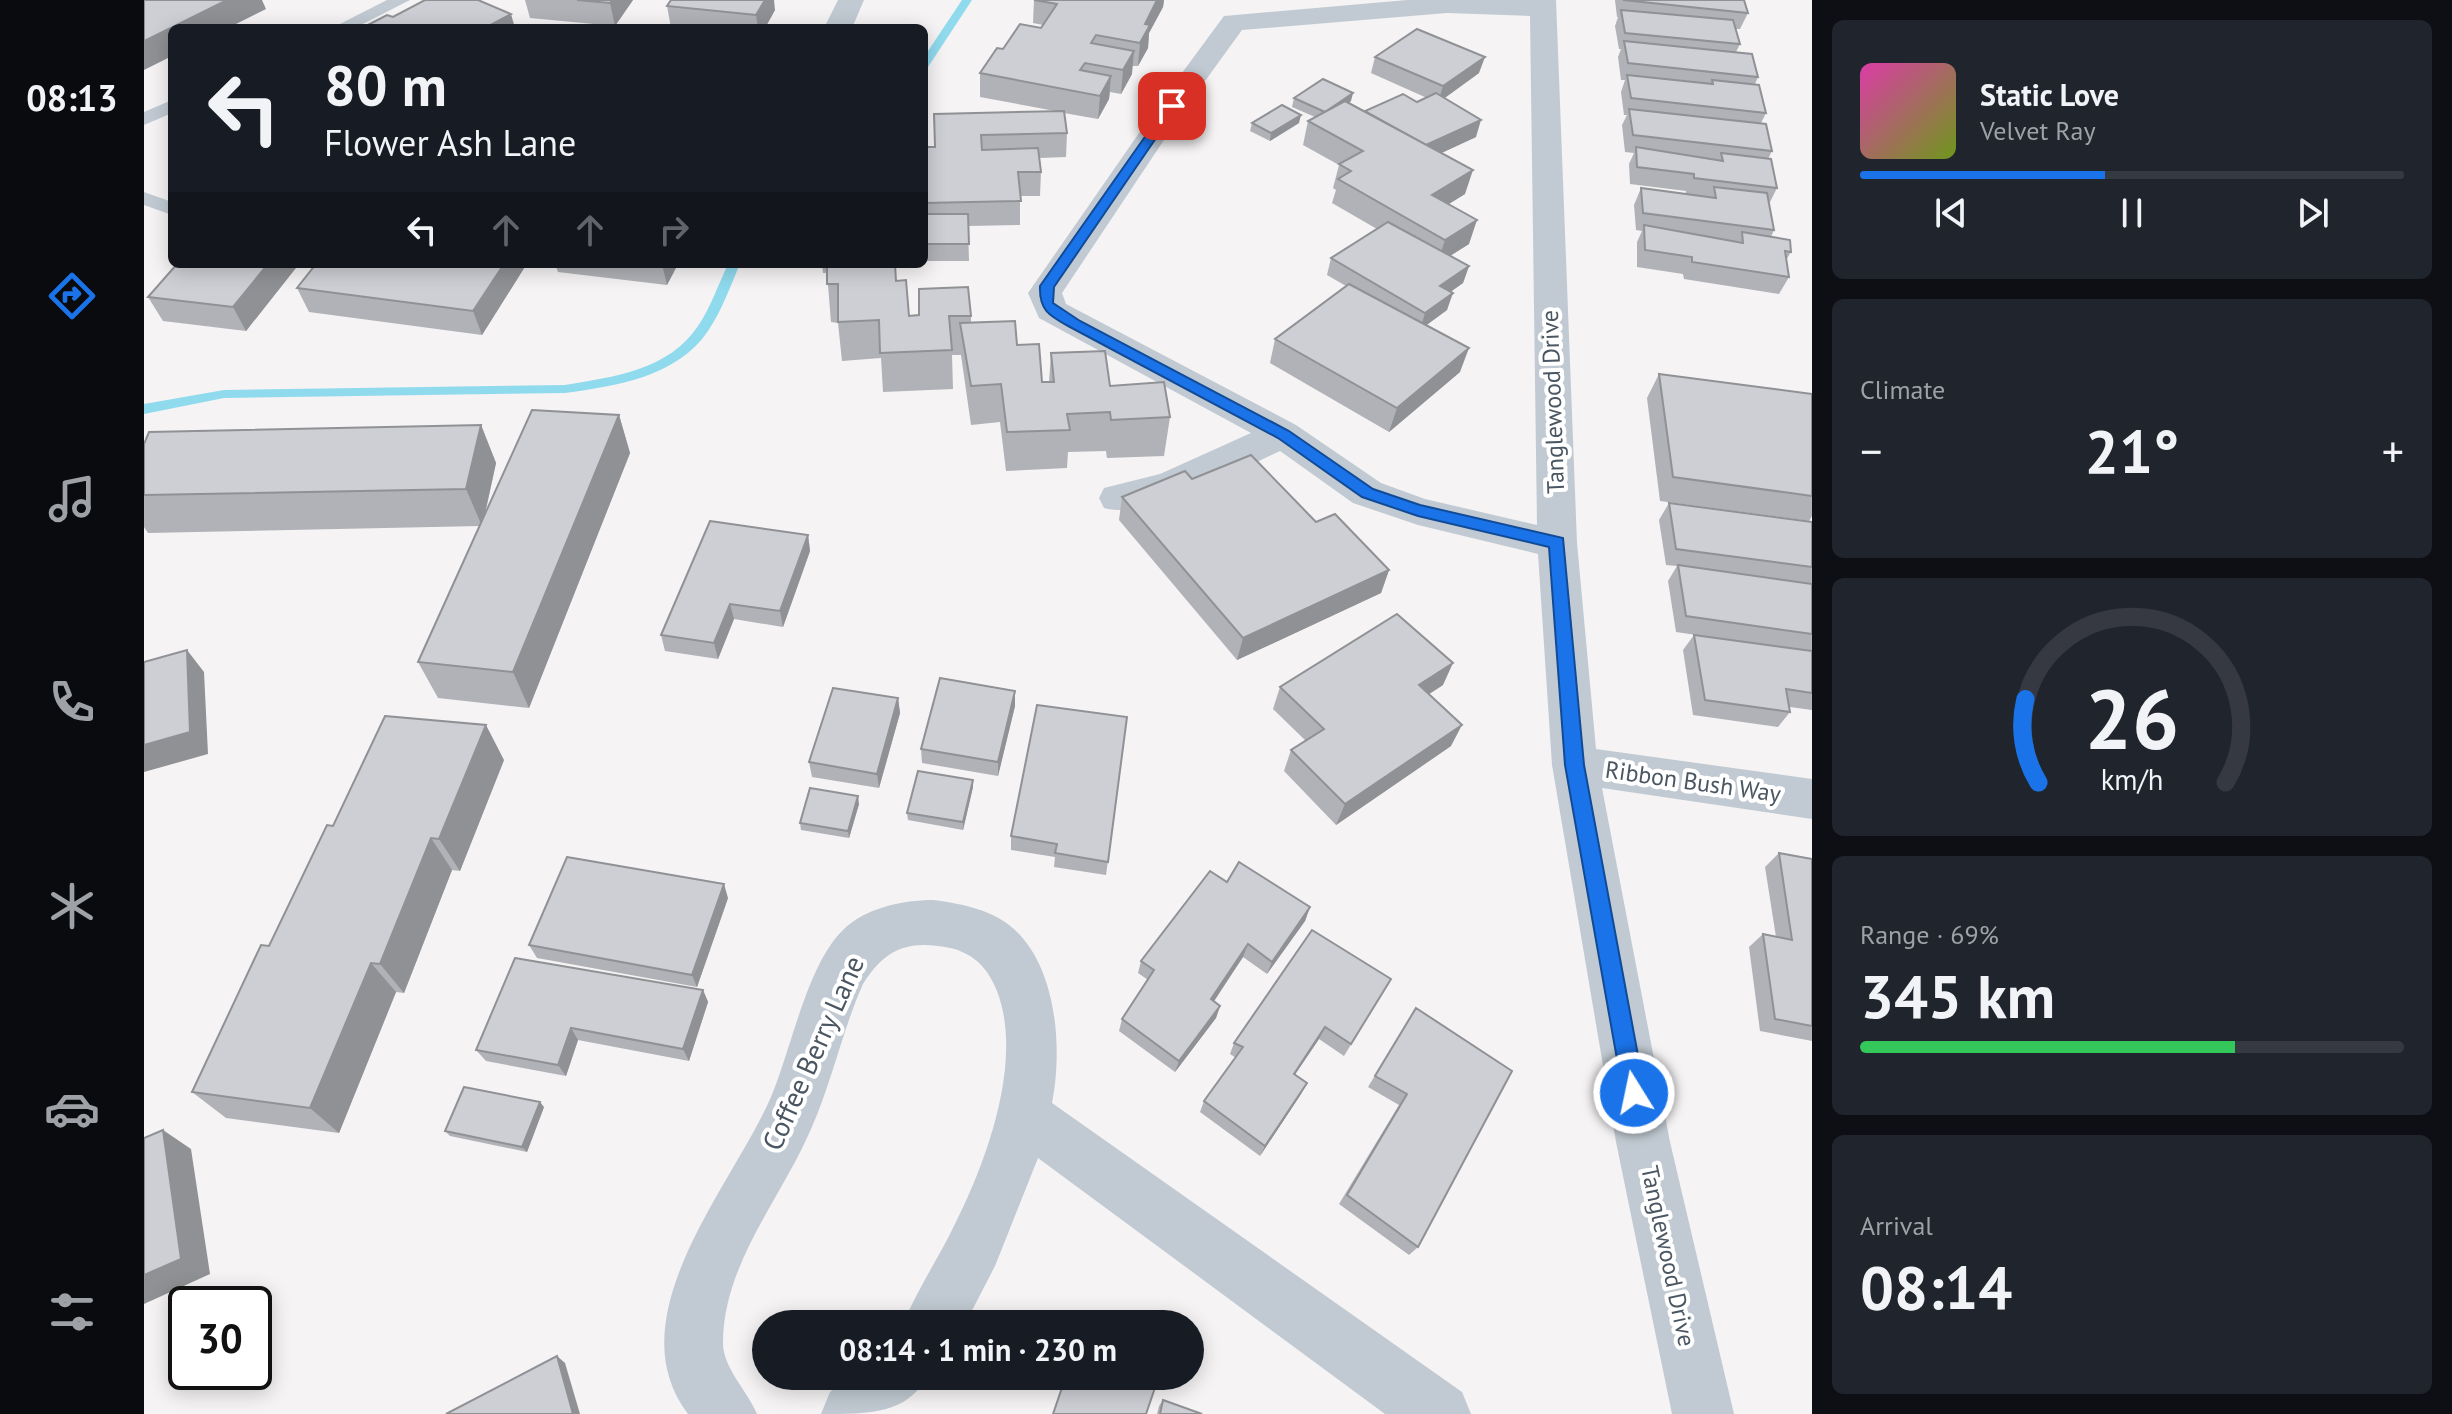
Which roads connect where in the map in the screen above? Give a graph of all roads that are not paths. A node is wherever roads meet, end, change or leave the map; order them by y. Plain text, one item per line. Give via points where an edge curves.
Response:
1 (401, 0) edge
2 (851, 0) edge
3 (1543, 4) edge
4 (350, 24) edge
5 (840, 24) edge
6 (168, 108) edge
7 (144, 119) edge
8 (144, 198) edge
9 (168, 207) edge
10 (1283, 434) junction
11 (1118, 498) dead end
12 (1557, 543) junction
13 (1575, 765) junction
14 (1812, 799) edge
15 (1024, 1115) junction
16 (939, 1310) edge
17 (881, 1390) edge
18 (726, 1414) edge
19 (852, 1414) edge
20 (1440, 1414) edge
21 (1703, 1414) edge

1 - 4 lane
2 - 5 street
3 - 10 street via 1447,5 1234,22 1047,286 1051,310
3 - 12 street, Tanglewood Drive
6 - 7 lane
8 - 9 lane
10 - 11 street via 1170,486
10 - 12 street via 1349,482 1391,503
12 - 13 street, Tanglewood Drive
13 - 14 street, Ribbon Bush Way
13 - 21 street, Tanglewood Drive via 1643,1142
15 - 16 street, Coffee Berry Lane via 992,1208
15 - 18 street, Coffee Berry Lane via 1033,1046 1031,1010 1002,950 981,934 945,922 891,927 865,940 839,981 791,1114 734,1214 703,1290 694,1345 700,1383
15 - 20 street
17 - 19 street

